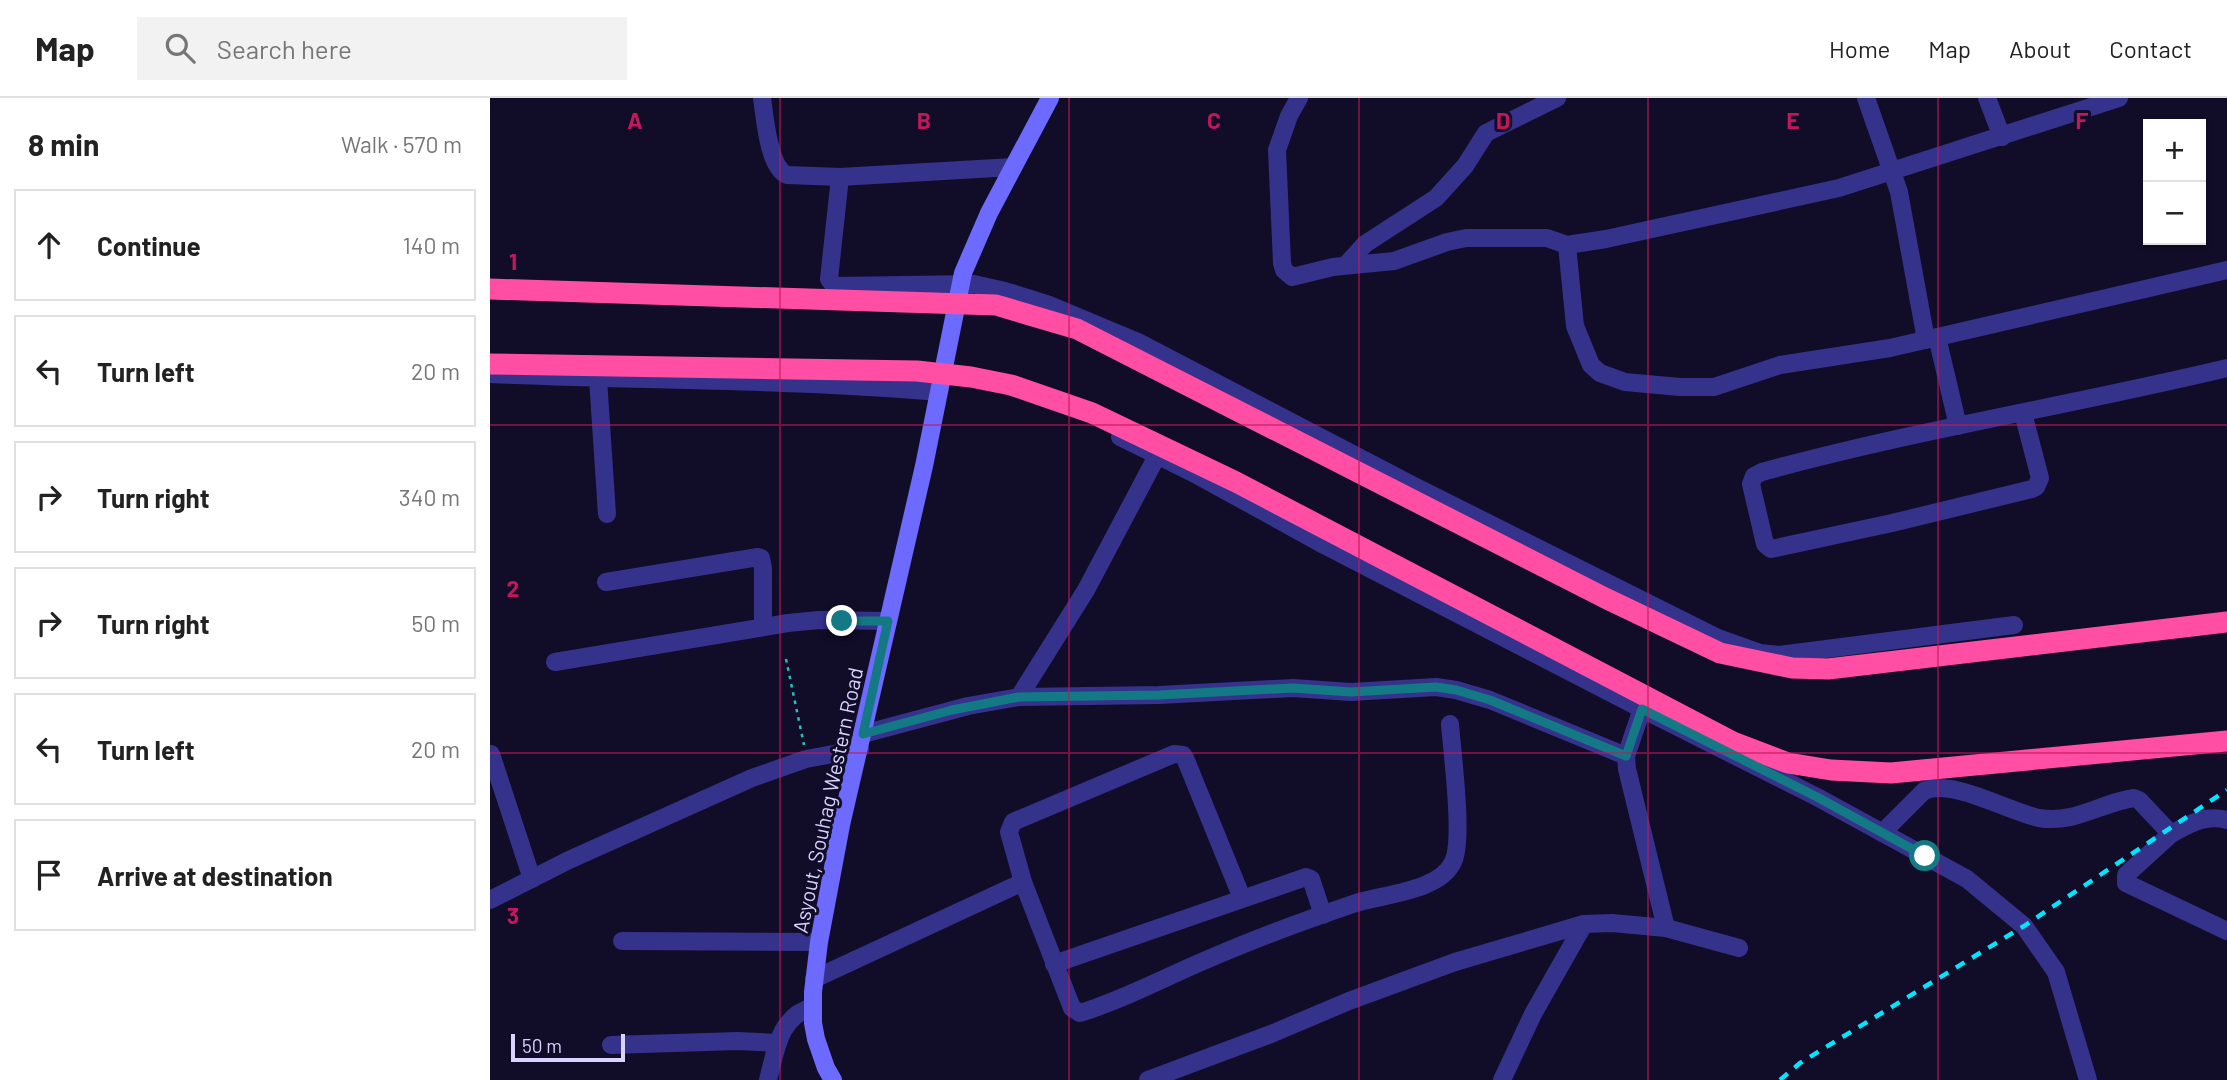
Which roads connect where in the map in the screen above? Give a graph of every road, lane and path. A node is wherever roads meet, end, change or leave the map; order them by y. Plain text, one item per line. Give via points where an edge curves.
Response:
1 (762, 98) edge
2 (1050, 98) edge
3 (1299, 98) edge
4 (1557, 98) edge
5 (1866, 98) edge
6 (1987, 98) edge
7 (2119, 98) edge
8 (2002, 137) junction
9 (1013, 167) junction
10 (1894, 172) junction
11 (840, 177) junction
12 (1567, 245) junction
13 (1346, 265) junction
14 (2227, 270) edge
15 (961, 283) junction
16 (490, 289) edge
17 (1931, 338) junction
18 (490, 365) edge
19 (2227, 368) edge
20 (490, 374) edge
21 (598, 379) junction
22 (942, 379) junction
23 (2023, 413) junction
24 (1958, 426) junction
25 (1157, 456) junction
26 (607, 514) dead end
27 (606, 582) dead end
28 (888, 621) junction
29 (2227, 622) edge
30 (2014, 625) dead end
31 (763, 626) junction
32 (786, 659) dead end
33 (555, 662) dead end
34 (1019, 697) junction
35 (1642, 709) junction
36 (1450, 724) dead end
37 (2227, 741) edge
38 (862, 742) junction
39 (491, 754) edge
40 (1626, 756) junction
41 (806, 759) junction
42 (2227, 820) edge
43 (1882, 833) junction
44 (2171, 834) junction
45 (533, 879) junction
46 (1023, 883) junction
47 (491, 897) edge
48 (1242, 898) junction
49 (1322, 915) junction
50 (1584, 924) junction
51 (1666, 928) junction
52 (2227, 931) edge
53 (622, 941) dead end
54 (819, 942) junction
55 (1740, 948) dead end
56 (1054, 964) junction
57 (814, 979) junction
58 (813, 1007) junction
59 (777, 1043) junction
60 (611, 1045) dead end
61 (768, 1080) edge
62 (833, 1080) edge
63 (1148, 1080) edge
64 (1502, 1080) edge
65 (2088, 1080) edge

1 - 11 street via 773,158 780,171
2 - 9 main road, Asyout, Souhag Western Road
3 - 13 street via 1276,150 1284,270 1292,277
4 - 13 street via 1486,133 1436,198 1365,244
5 - 10 street
6 - 8 street
7 - 8 street
8 - 10 street
9 - 11 street
9 - 15 main road, Asyout, Souhag Western Road via 974,245
10 - 12 street via 1839,188
10 - 17 street
11 - 15 street via 831,285
12 - 13 street via 1547,238 1466,238 1394,261
12 - 17 street via 1575,326 1585,355 1600,373 1625,382 1713,387 1780,365
14 - 17 street
15 - 22 main road, Asyout, Souhag Western Road
15 - 30 street via 1027,297 1138,342 1412,485 1744,648 1787,655
16 - 29 highway, bridge via 996,305 1031,314 1077,329 1605,598 1720,653 1758,663 1792,668 1860,667
17 - 24 street
18 - 37 highway, bridge via 917,371 1012,385 1092,413 1236,482 1733,742 1788,763 1891,773
19 - 23 street
20 - 21 street
21 - 22 street via 822,383
21 - 26 street
22 - 25 street via 1033,401
22 - 28 main road, Asyout, Souhag Western Road
23 - 24 street
23 - 24 street via 2040,478 2036,487 1788,545 1772,548 1766,544 1751,484 1754,476
25 - 34 street via 1086,590
25 - 35 street
27 - 31 street via 758,557 763,568
28 - 31 street
28 - 38 main road, Asyout, Souhag Western Road
31 - 33 street
32 - 41 path
34 - 38 street via 952,710
34 - 40 street via 1436,687 1490,700
35 - 40 street
35 - 43 street
36 - 49 street via 1458,836 1455,860 1447,873 1409,890
38 - 41 street
38 - 54 main road, Asyout, Souhag Western Road
39 - 45 street
40 - 51 street
41 - 45 street via 736,785
42 - 44 street via 2206,818
43 - 44 street via 1924,791 1939,788 2042,818 2072,818 2134,798
43 - 65 street via 1967,879 2024,926 2056,972
44 - 52 street via 2126,875 2126,883
45 - 47 street
46 - 48 street via 1009,832 1013,822 1179,753 1185,758
46 - 56 street
46 - 57 street
48 - 49 street via 1309,877
48 - 56 street
49 - 56 street via 1080,1013 1072,1008
50 - 51 street
50 - 63 street via 1455,962
50 - 64 street
51 - 55 street
53 - 54 street
54 - 57 main road, Asyout, Souhag Western Road
57 - 58 main road, Asyout, Souhag Western Road
58 - 59 street via 790,1018
58 - 62 main road, Asyout, Souhag Western Road via 816,1039
59 - 60 street
59 - 61 street

